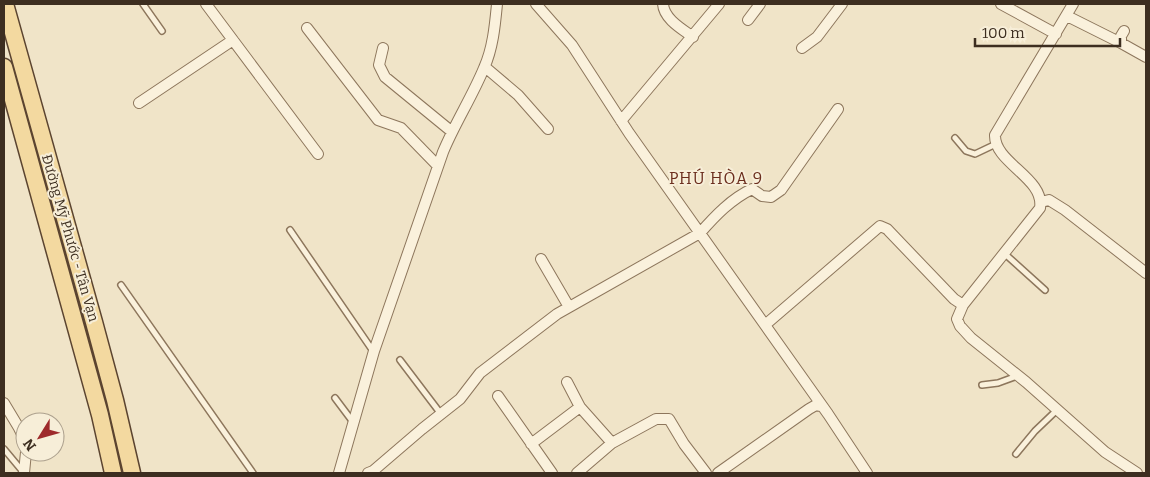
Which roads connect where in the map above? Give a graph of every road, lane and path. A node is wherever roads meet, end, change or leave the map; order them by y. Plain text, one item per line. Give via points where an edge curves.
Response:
1 (5, 4) edge
2 (143, 4) edge
3 (206, 4) edge
4 (497, 4) edge
5 (536, 4) edge
6 (663, 4) edge
7 (719, 4) edge
8 (760, 4) edge
9 (842, 4) edge
10 (1001, 4) edge
11 (1074, 4) edge
12 (1067, 16) junction
13 (748, 20) dead end
14 (308, 28) dead end
15 (1124, 30) dead end
16 (162, 31) dead end
17 (1056, 34) junction
18 (693, 37) junction
19 (233, 40) junction
20 (1122, 43) junction
21 (383, 48) dead end
22 (802, 48) dead end
23 (1146, 57) edge
24 (485, 67) junction
25 (4, 73) edge
26 (139, 103) dead end
27 (838, 109) dead end
28 (621, 122) junction
29 (548, 129) dead end
30 (451, 131) junction
31 (955, 138) dead end
32 (996, 144) junction
33 (318, 154) dead end
34 (438, 166) junction
35 (1041, 202) junction
36 (290, 230) dead end
37 (700, 233) junction
38 (1004, 254) junction
39 (541, 259) dead end
40 (1146, 273) edge
41 (121, 286) dead end
42 (1045, 290) dead end
43 (963, 305) junction
44 (569, 307) junction
45 (765, 325) junction
46 (374, 351) junction
47 (400, 360) dead end
48 (1017, 376) junction
49 (567, 382) dead end
50 (982, 385) dead end
51 (498, 396) dead end
52 (335, 398) dead end
53 (4, 403) edge
54 (821, 406) junction
55 (580, 407) junction
56 (1057, 410) junction
57 (441, 414) junction
58 (15, 420) edge
59 (353, 422) junction
60 (612, 443) junction
61 (532, 444) junction
62 (4, 449) edge
63 (1016, 454) dead end
64 (24, 473) edge
65 (113, 473) edge
66 (132, 473) edge
67 (253, 473) edge
68 (340, 473) edge
69 (368, 473) edge
70 (552, 473) edge
71 (577, 473) edge
72 (706, 473) edge
73 (718, 473) edge
74 (867, 473) edge
75 (1137, 473) edge

1 - 66 main road, Đường Mỹ Phước - Tân Vạn via 115,400
2 - 16 lane
3 - 19 street
4 - 24 street
5 - 28 street via 572,46
6 - 18 street via 663,10 673,22
7 - 18 street
8 - 13 street
9 - 22 street via 817,37
10 - 17 street
11 - 12 street
12 - 17 street
12 - 20 street
14 - 34 street via 378,120 401,128
15 - 20 street
17 - 32 street via 995,135
18 - 28 street
19 - 26 street
19 - 33 street
20 - 23 street
21 - 30 street via 379,65 385,77
24 - 29 street via 518,95
24 - 30 street
25 - 65 main road, Đường Mỹ Phước - Tân Vạn via 100,415
27 - 37 street via 781,190 771,197 762,196 752,189 718,213
28 - 37 street
30 - 34 street
31 - 32 lane via 975,154
32 - 35 street via 1030,182
34 - 46 street
35 - 38 street via 1035,216
35 - 40 street via 1049,200 1065,210
36 - 46 lane
37 - 44 street
37 - 45 street
38 - 42 lane
38 - 43 street
39 - 44 street
41 - 67 lane
43 - 45 street via 954,300 887,229 880,226
43 - 48 street via 957,319 960,326
44 - 57 street via 480,373 460,399
45 - 54 street
46 - 59 street
47 - 57 lane
48 - 50 lane
48 - 56 street
49 - 55 street
51 - 61 street
52 - 59 lane
53 - 58 street
54 - 73 street via 809,408
54 - 74 street
55 - 60 street
55 - 61 street
56 - 63 lane
56 - 75 street via 1105,452
57 - 69 street
59 - 68 street
60 - 71 street
60 - 72 street via 656,419 669,419
61 - 70 street
62 - 64 lane

